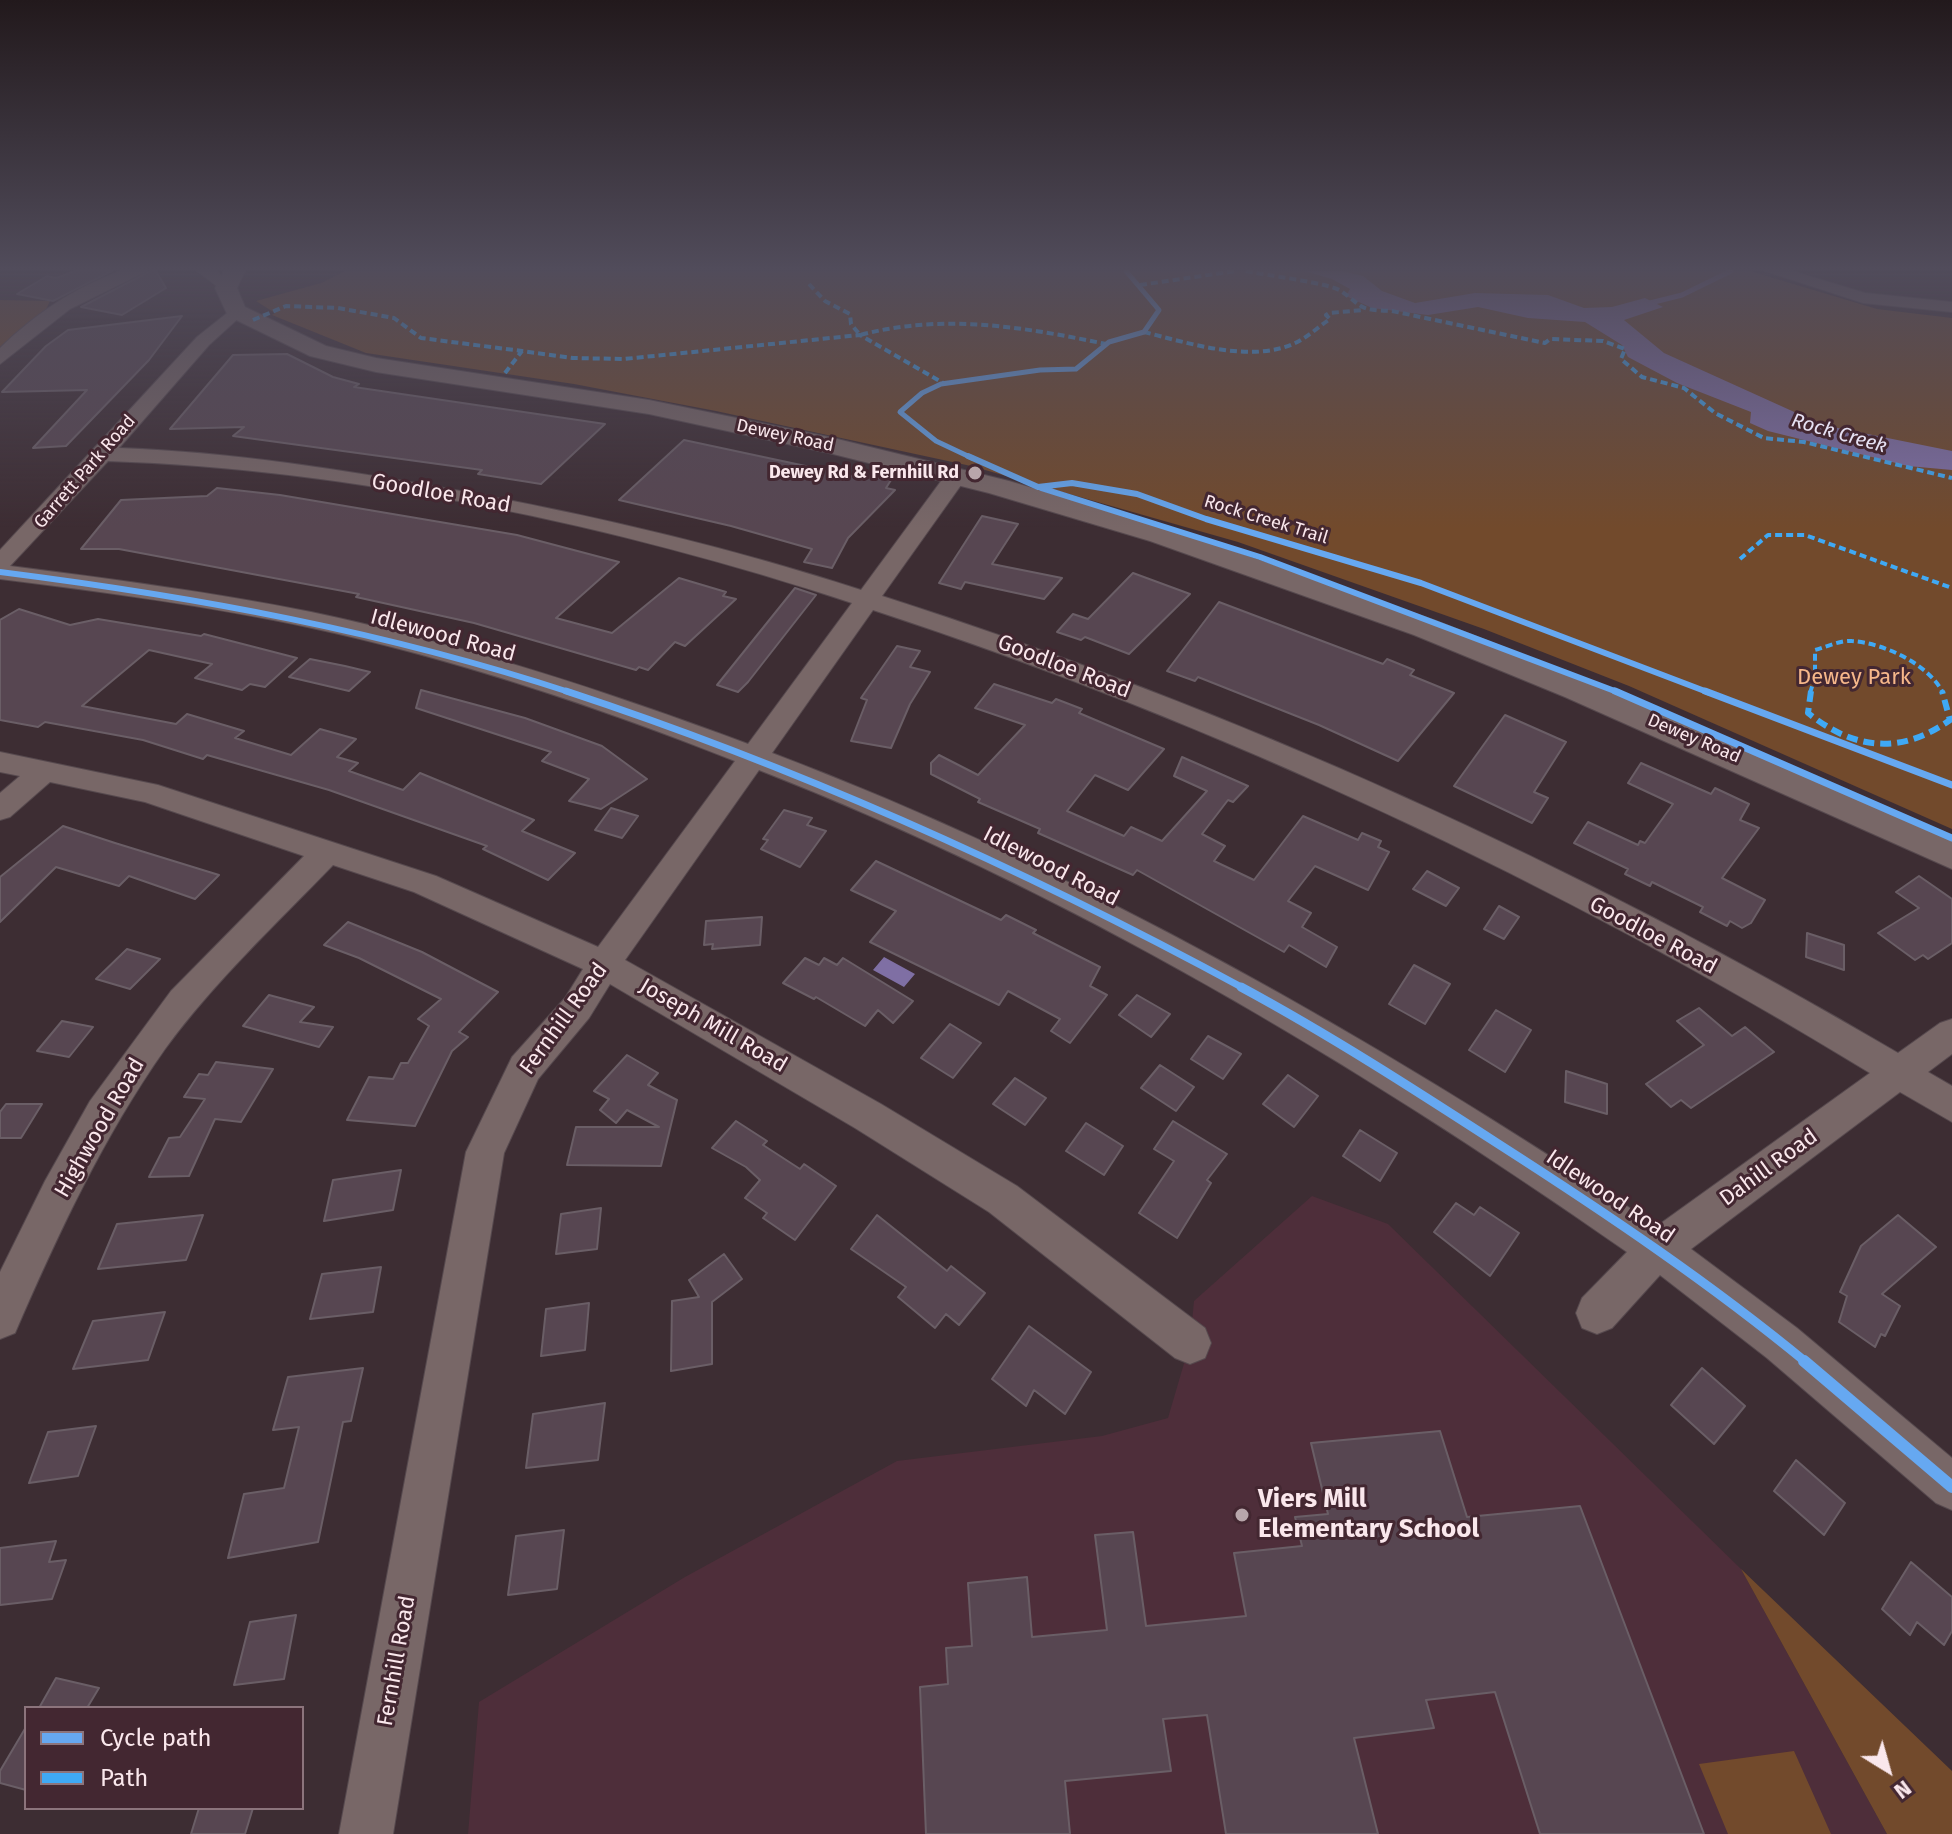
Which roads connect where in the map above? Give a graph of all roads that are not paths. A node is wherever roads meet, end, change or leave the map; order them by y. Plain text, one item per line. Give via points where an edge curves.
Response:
1 (189, 357) edge
2 (341, 357) edge
3 (100, 454) junction
4 (955, 478) junction
5 (0, 563) edge
6 (0, 572) edge
7 (869, 597) junction
8 (754, 753) junction
9 (0, 762) edge
10 (44, 771) junction
11 (0, 809) edge
12 (327, 852) junction
13 (1952, 855) edge
14 (604, 964) junction
15 (1952, 1034) edge
16 (1899, 1073) junction
17 (1952, 1106) edge
18 (1656, 1250) junction
19 (1597, 1313) dead end
20 (0, 1318) edge
21 (1190, 1343) dead end
22 (1952, 1487) edge
23 (366, 1834) edge

1 - 3 street, Garrett Park Road
2 - 4 street, Dewey Road via 649,407
3 - 5 street, Garrett Park Road
3 - 7 street, Goodloe Road via 300,470 477,499 640,534
4 - 7 street, Fernhill Road
4 - 13 street, Dewey Road via 1160,535 1425,628 1706,744
6 - 8 street, Idlewood Road via 132,589 354,630 568,689
7 - 8 street, Fernhill Road
7 - 16 street, Goodloe Road via 1076,669 1420,818 1612,912
8 - 14 street, Fernhill Road
8 - 18 street, Idlewood Road via 982,851 1201,964 1425,1094
9 - 10 street, Joseph Mill Road
10 - 11 street
10 - 12 street, Joseph Mill Road via 148,792
12 - 14 street, Joseph Mill Road via 425,884
12 - 20 street, Highwood Road via 183,1001 126,1075 36,1238
14 - 21 street, Joseph Mill Road via 1003,1199
14 - 23 street, Fernhill Road via 577,1008 525,1068 485,1152
15 - 16 street, Dahill Road
16 - 17 street, Goodloe Road
16 - 18 street, Dahill Road
18 - 19 street, Dahill Road
18 - 22 street, Idlewood Road via 1725,1298

